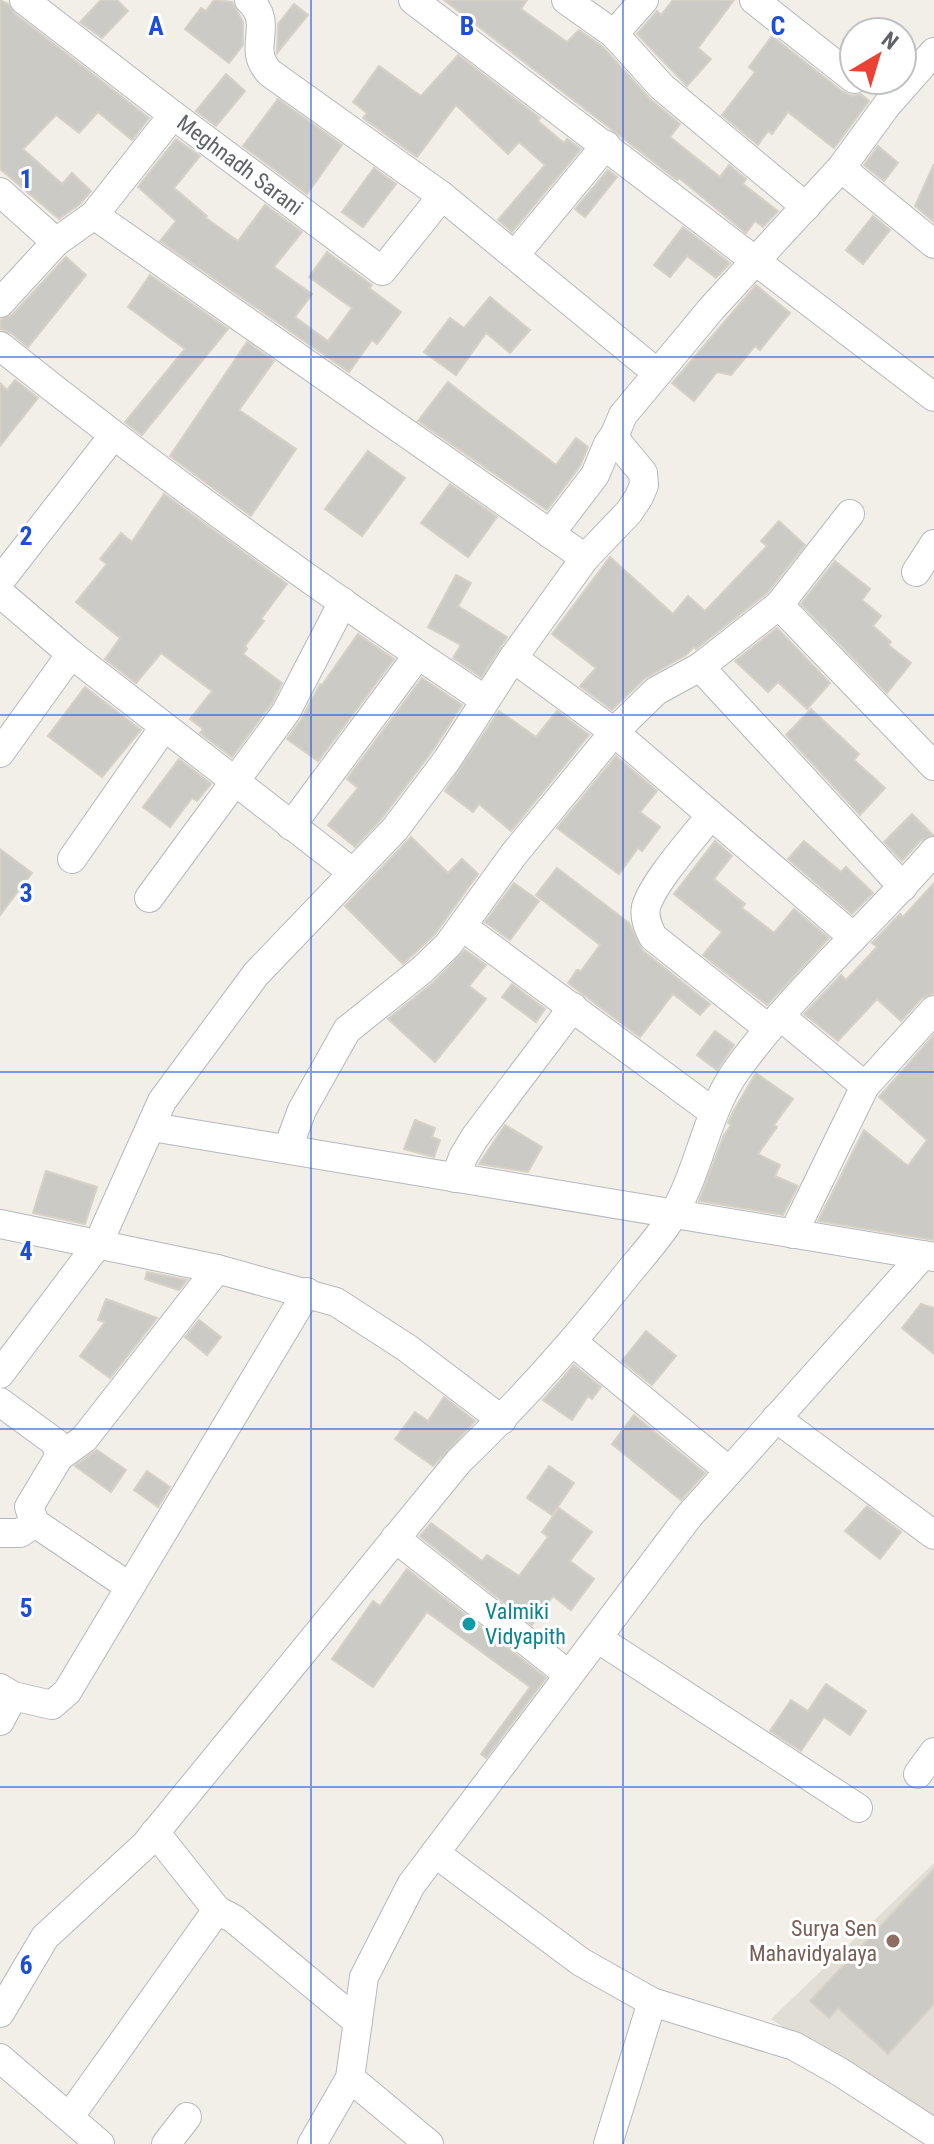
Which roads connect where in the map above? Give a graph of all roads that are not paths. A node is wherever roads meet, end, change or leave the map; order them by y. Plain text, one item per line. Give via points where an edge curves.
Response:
1 (24, 0) edge
2 (249, 0) edge
3 (413, 0) edge
4 (566, 0) edge
5 (644, 0) edge
6 (754, 0) edge
7 (614, 34) junction
8 (934, 52) edge
9 (838, 67) edge
10 (875, 96) edge
11 (887, 105) junction
12 (173, 115) junction
13 (606, 145) junction
14 (841, 168) junction
15 (0, 192) edge
16 (442, 196) junction
17 (806, 207) junction
18 (94, 215) junction
19 (56, 242) junction
20 (934, 244) edge
21 (515, 255) junction
22 (756, 261) junction
23 (0, 303) edge
24 (0, 346) edge
25 (656, 372) junction
26 (934, 397) edge
27 (615, 434) junction
28 (113, 436) junction
29 (850, 514) dead end
30 (550, 534) junction
31 (934, 544) edge
32 (585, 558) junction
33 (916, 572) dead end
34 (0, 581) edge
35 (0, 593) edge
36 (343, 602) junction
37 (779, 605) junction
38 (71, 654) junction
39 (418, 655) junction
40 (513, 658) junction
41 (700, 667) junction
42 (485, 700) junction
43 (164, 727) junction
44 (614, 732) junction
45 (0, 753) edge
46 (934, 766) edge
47 (233, 781) junction
48 (711, 815) junction
49 (291, 826) junction
50 (934, 851) edge
51 (72, 859) dead end
52 (352, 872) junction
53 (903, 887) junction
54 (149, 898) dead end
55 (463, 927) junction
56 (852, 936) junction
57 (573, 1007) junction
58 (934, 1010) edge
59 (775, 1022) junction
60 (865, 1086) junction
61 (713, 1112) junction
62 (152, 1127) junction
63 (288, 1148) junction
64 (455, 1178) junction
65 (673, 1215) junction
66 (0, 1224) edge
67 (793, 1234) junction
68 (98, 1244) junction
69 (929, 1256) edge
70 (217, 1269) junction
71 (307, 1292) junction
72 (574, 1343) junction
73 (0, 1374) edge
74 (0, 1402) edge
75 (776, 1418) junction
76 (502, 1420) junction
77 (59, 1457) junction
78 (729, 1471) junction
79 (35, 1523) junction
80 (0, 1533) edge
81 (934, 1535) edge
82 (395, 1538) junction
83 (130, 1587) junction
84 (597, 1638) junction
85 (569, 1675) junction
86 (4, 1702) edge
87 (858, 1808) dead end
88 (155, 1832) junction
89 (435, 1853) junction
90 (217, 1910) junction
91 (652, 2002) junction
92 (0, 2013) edge
93 (358, 2022) junction
94 (0, 2058) edge
95 (350, 2078) junction
96 (70, 2116) junction
97 (187, 2117) dead end
98 (934, 2133) edge
99 (100, 2144) edge
100 (166, 2144) edge
101 (312, 2144) edge
102 (429, 2144) edge
103 (608, 2144) edge

1 - 12 street, Meghnadh Sarani
2 - 16 street via 263,22 261,64
3 - 13 street
4 - 7 street
5 - 7 street
6 - 9 street
7 - 17 street via 662,87
8 - 11 street
10 - 11 street
11 - 14 street
12 - 16 street, Meghnadh Sarani via 382,271
12 - 18 street
13 - 21 street
13 - 22 street
14 - 17 street
14 - 20 street
15 - 19 street
16 - 21 street
17 - 22 street
18 - 19 street
18 - 30 street
19 - 23 street
21 - 25 street
22 - 25 street
22 - 26 street
24 - 28 street
25 - 27 street
27 - 30 street via 595,475
27 - 32 street via 643,473 644,485 629,512
28 - 34 street
28 - 36 street
29 - 37 street
30 - 32 street
31 - 33 street
32 - 40 street
35 - 38 street
36 - 39 street
36 - 47 street via 286,712
37 - 41 street
37 - 46 street
38 - 43 street
38 - 45 street
39 - 42 street
39 - 49 street
40 - 42 street
40 - 44 street
41 - 44 street via 656,691
41 - 53 street
42 - 52 street via 395,829
43 - 47 street
43 - 51 street
44 - 48 street
44 - 55 street via 514,854
47 - 49 street
47 - 54 street
48 - 56 street
48 - 59 street via 654,890 646,924 653,937
49 - 52 street
50 - 53 street
52 - 62 street via 256,974 162,1101
53 - 56 street
55 - 57 street
55 - 63 street via 422,970 347,1030 302,1110
56 - 59 street
57 - 61 street
57 - 64 street via 475,1137
58 - 60 street
59 - 60 street
59 - 61 street via 735,1073
60 - 67 street
61 - 65 street
62 - 63 street
62 - 68 street
63 - 64 street
64 - 65 street
65 - 67 street
65 - 72 street
66 - 68 street
67 - 69 street
68 - 70 street
68 - 73 street
69 - 75 street
70 - 71 street
70 - 77 street via 84,1439
71 - 76 street via 336,1302 383,1331
71 - 83 street
72 - 76 street
72 - 78 street
74 - 77 street via 56,1443
75 - 78 street
75 - 81 street
76 - 82 street via 459,1461
77 - 79 street via 29,1507
78 - 84 street
79 - 80 street via 20,1533
79 - 83 street
82 - 85 street
82 - 88 street
83 - 86 street via 67,1692 52,1705
84 - 85 street
84 - 87 street
85 - 89 street
88 - 90 street
88 - 92 street via 45,1937
89 - 91 street via 581,1962
89 - 93 street via 411,1885 364,1977
90 - 93 street
90 - 96 street
91 - 98 street via 794,2046
91 - 103 street
93 - 95 street
94 - 96 street
95 - 101 street
95 - 102 street
96 - 99 street
97 - 100 street

